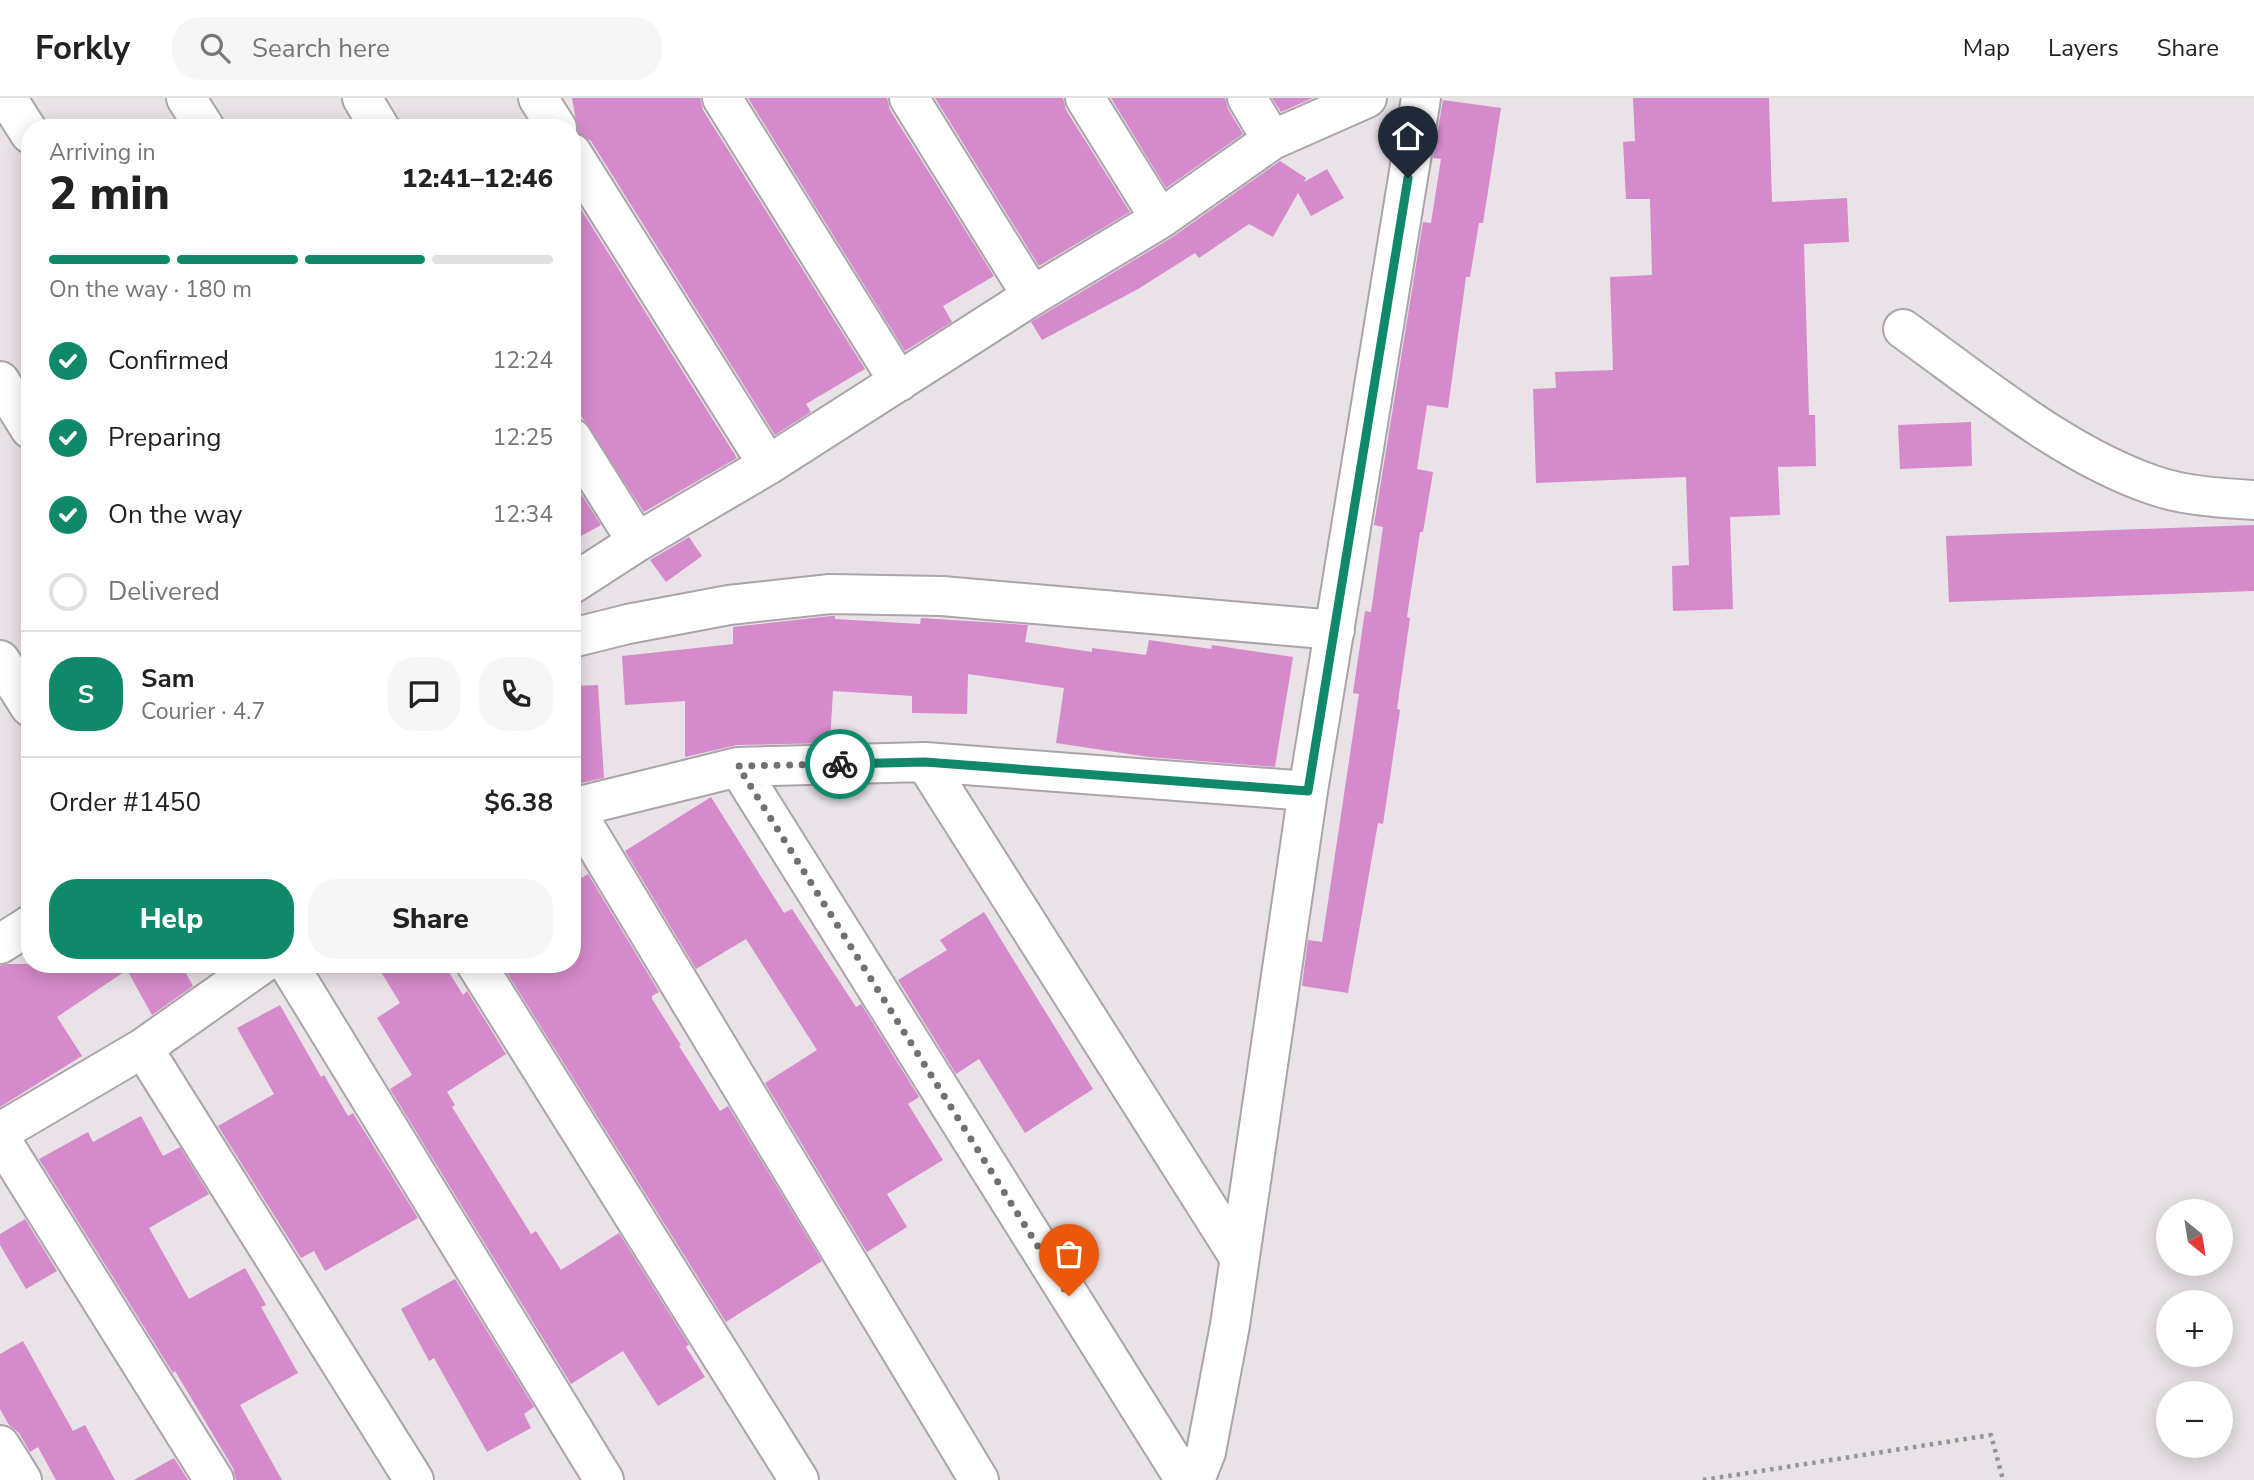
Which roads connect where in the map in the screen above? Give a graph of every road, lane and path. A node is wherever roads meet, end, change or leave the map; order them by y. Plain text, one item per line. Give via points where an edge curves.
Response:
1 (7, 98) edge
2 (186, 98) edge
3 (362, 98) edge
4 (538, 98) edge
5 (722, 98) edge
6 (909, 98) edge
7 (1085, 98) edge
8 (1247, 98) edge
9 (1367, 98) edge
10 (1421, 98) edge
11 (199, 119) edge
12 (375, 119) edge
13 (551, 119) edge
14 (21, 120) edge
15 (1272, 140) junction
16 (581, 167) edge
17 (1160, 219) junction
18 (1032, 296) junction
19 (1903, 329) dead end
20 (0, 381) edge
21 (899, 382) junction
22 (21, 415) edge
23 (581, 452) edge
24 (768, 465) junction
25 (2254, 500) edge
26 (637, 542) junction
27 (581, 578) edge
28 (1335, 630) junction
29 (581, 636) edge
30 (0, 660) edge
31 (21, 693) edge
32 (925, 762) junction
33 (738, 766) junction
34 (1308, 791) junction
35 (581, 806) edge
36 (581, 823) edge
37 (21, 931) edge
38 (0, 944) edge
39 (249, 973) edge
40 (294, 973) edge
41 (482, 973) edge
42 (143, 1048) junction
43 (0, 1135) edge
44 (1239, 1257) junction
45 (0, 1445) edge
46 (22, 1480) edge
47 (214, 1480) edge
48 (414, 1480) edge
49 (604, 1480) edge
50 (799, 1480) edge
51 (979, 1480) edge
52 (1185, 1480) edge
53 (1195, 1480) edge
54 (1703, 1480) edge
55 (2003, 1480) edge

1 - 14 street
2 - 11 street
3 - 12 street
4 - 13 street
5 - 21 street
6 - 18 street
7 - 17 street
8 - 15 street
9 - 15 street
10 - 28 street
15 - 17 street
16 - 24 street
17 - 18 street
18 - 21 street
19 - 25 street via 2104,465 2155,486
20 - 22 street
21 - 24 street
23 - 26 street
24 - 26 street
26 - 27 street
28 - 29 street via 942,596 830,594 729,605
28 - 34 street
30 - 31 street
32 - 33 street
32 - 34 street
32 - 44 street
33 - 35 street
33 - 52 street
34 - 44 street
36 - 51 street
37 - 38 street
39 - 42 street
40 - 49 street
41 - 50 street
42 - 43 street
42 - 48 street
43 - 47 street
44 - 53 street via 1206,1452
45 - 46 street
54 - 55 path via 1991,1435

